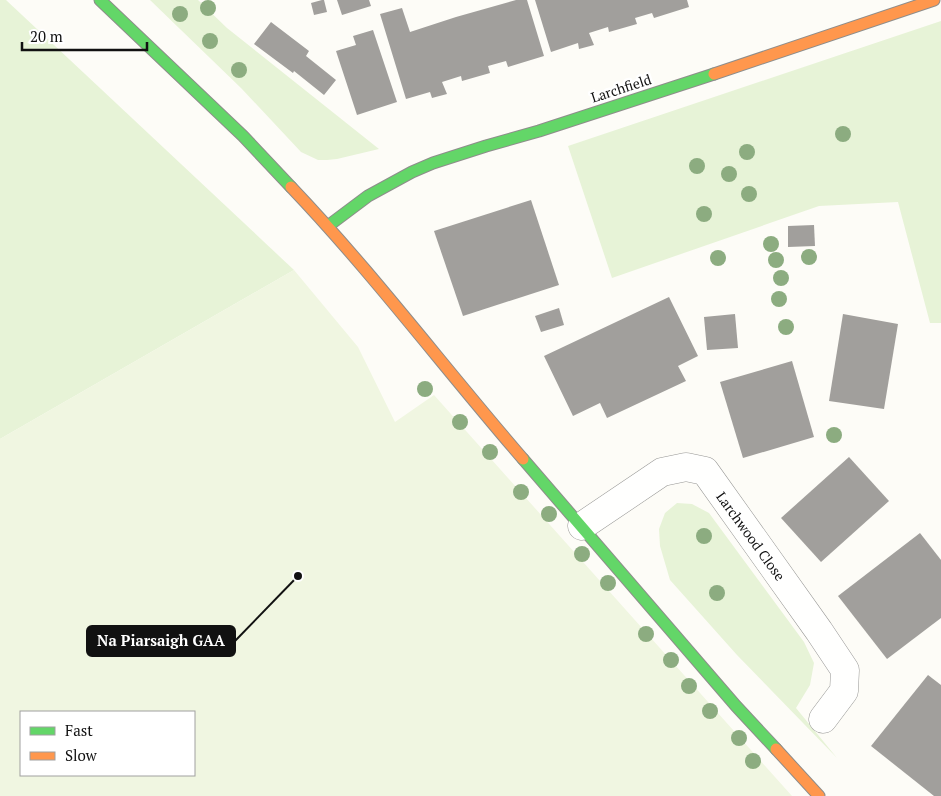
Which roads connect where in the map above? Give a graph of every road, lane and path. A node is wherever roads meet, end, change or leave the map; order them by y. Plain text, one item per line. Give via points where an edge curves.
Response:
1 (100, 0) edge
2 (934, 0) edge
3 (328, 226) junction
4 (582, 526) junction
5 (823, 719) dead end
6 (819, 796) edge

1 - 3 street via 243,136
2 - 3 street, Larchfield via 433,163 368,196
3 - 4 street via 477,406
4 - 5 street, Larchwood Close via 662,472 686,467 705,471 845,670 844,691
4 - 6 street via 736,706

